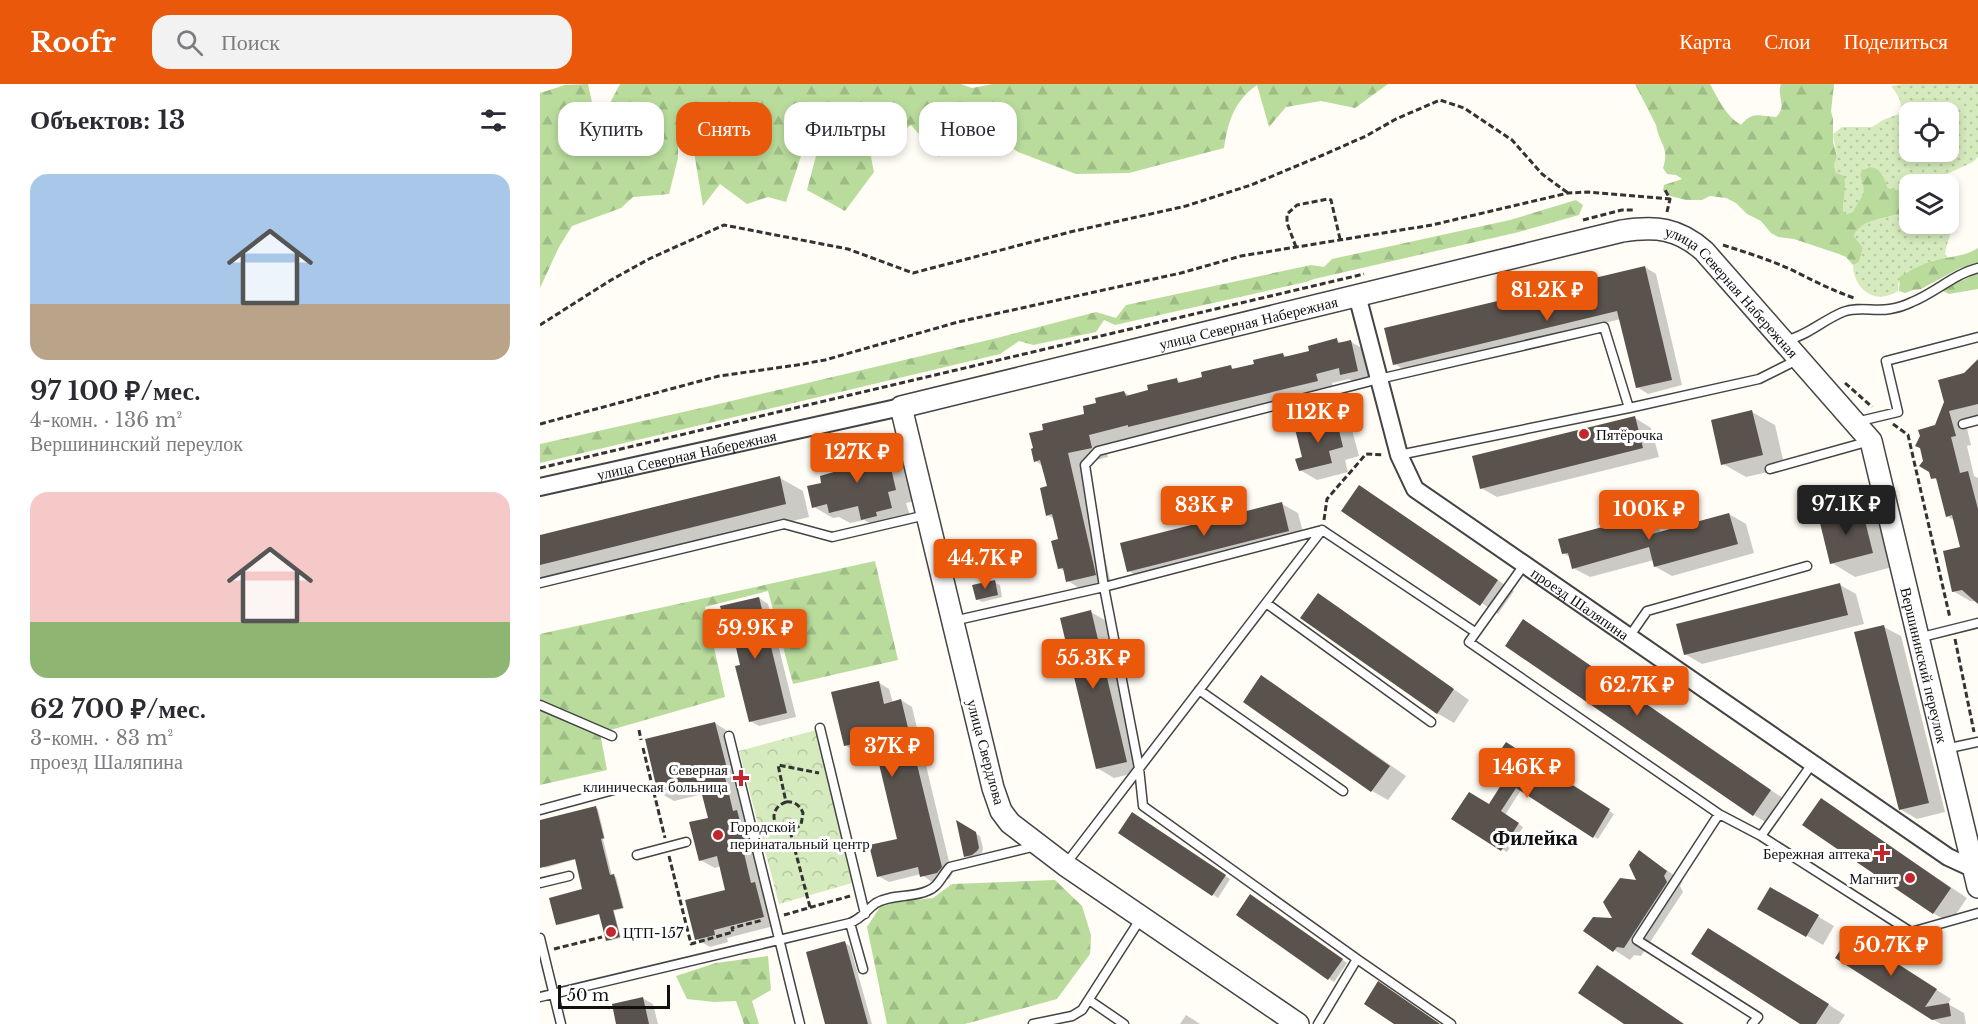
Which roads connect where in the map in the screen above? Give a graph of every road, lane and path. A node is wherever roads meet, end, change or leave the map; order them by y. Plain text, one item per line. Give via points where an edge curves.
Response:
1 (1665, 190) dead end
2 (1568, 193) junction
3 (1670, 199) junction
4 (1667, 213) dead end
5 (1340, 239) junction
6 (1723, 245) dead end
7 (1296, 247) junction
8 (1978, 268) edge
9 (1357, 295) junction
10 (1861, 300) dead end
11 (540, 326) edge
12 (1978, 337) edge
13 (1785, 341) junction
14 (1800, 358) junction
15 (1378, 379) junction
16 (1842, 380) dead end
17 (900, 407) junction
18 (1629, 408) junction
19 (1882, 416) junction
20 (1978, 420) edge
21 (1855, 422) junction
22 (540, 424) edge
23 (1963, 424) dead end
24 (1871, 441) junction
25 (1399, 455) junction
26 (1770, 469) dead end
27 (540, 487) edge
28 (927, 514) junction
29 (1322, 530) junction
30 (1524, 565) junction
31 (1807, 566) dead end
32 (540, 583) edge
33 (1104, 587) junction
34 (1266, 603) junction
35 (952, 621) junction
36 (1978, 623) edge
37 (1953, 629) junction
38 (1475, 632) junction
39 (1629, 637) junction
40 (1918, 638) junction
41 (1199, 690) junction
42 (540, 705) edge
43 (1431, 722) dead end
44 (820, 728) dead end
45 (639, 730) dead end
46 (612, 736) dead end
47 (729, 736) dead end
48 (641, 740) dead end
49 (1977, 742) edge
50 (643, 748) dead end
51 (1945, 749) junction
52 (1812, 764) junction
53 (1139, 768) junction
54 (832, 776) junction
55 (621, 789) dead end
56 (1343, 791) dead end
57 (786, 802) junction
58 (540, 810) edge
59 (1719, 814) junction
60 (790, 831) junction
61 (1761, 836) junction
62 (686, 842) dead end
63 (1039, 845) junction
64 (667, 847) junction
65 (637, 855) dead end
66 (1065, 866) junction
67 (569, 876) dead end
68 (1976, 878) edge
69 (540, 883) edge
70 (860, 894) junction
71 (810, 908) junction
72 (1978, 913) edge
73 (865, 914) junction
74 (774, 917) junction
75 (1141, 918) junction
76 (850, 923) junction
77 (602, 937) dead end
78 (540, 938) edge
79 (779, 940) junction
80 (544, 952) junction
81 (1357, 959) junction
82 (863, 969) dead end
83 (554, 994) junction
84 (540, 997) edge
85 (1089, 1000) junction
86 (1051, 1022) edge
87 (561, 1024) edge
88 (800, 1024) edge
89 (1033, 1024) edge
90 (1124, 1024) edge
91 (1298, 1024) edge
92 (1318, 1024) edge
93 (1451, 1024) edge
94 (1752, 1024) edge

1 - 3 path
2 - 3 path
2 - 5 path via 1432,225
2 - 11 path via 1542,174 1512,140 1464,108 1440,100 1251,185 1186,206 913,273 848,249 724,225 630,270
3 - 4 path
5 - 7 path
5 - 7 path via 1328,199 1297,205 1287,214
6 - 10 path
7 - 22 path via 1241,256 958,322 825,360 719,376
8 - 13 lane via 1911,303 1890,309 1845,311
9 - 13 street, улица Северная Набережная via 1622,231 1657,229 1676,232 1695,243
9 - 15 street, проезд Шаляпина
9 - 17 street, улица Северная Набережная
12 - 19 lane via 1886,361 1898,412
13 - 14 street, улица Северная Набережная
14 - 18 lane via 1759,379
14 - 21 street, улица Северная Набережная
15 - 18 lane via 1604,327
15 - 25 street, проезд Шаляпина
15 - 33 lane via 1098,452 1085,465
16 - 19 path
17 - 27 street, улица Северная Набережная
17 - 28 street, улица Свердлова
18 - 25 lane
19 - 21 lane
19 - 37 path via 1908,435
20 - 23 lane
21 - 24 street, улица Северная Набережная
24 - 26 lane
24 - 40 street, Вершининский переулок
25 - 29 path via 1366,454 1327,499
25 - 30 street, проезд Шаляпина via 1414,489
28 - 32 lane via 832,537 784,524
28 - 35 street, улица Свердлова
29 - 33 lane
29 - 34 lane
29 - 38 lane
30 - 38 lane
30 - 39 street, проезд Шаляпина
31 - 39 lane via 1647,611
33 - 35 lane
33 - 53 lane
34 - 41 lane
34 - 43 lane
35 - 63 street, улица Свердлова via 1001,811
36 - 37 lane
37 - 40 lane
37 - 49 path
38 - 59 lane via 1468,642
39 - 52 street, проезд Шаляпина
40 - 51 street, Вершининский переулок
41 - 53 lane
41 - 56 lane
42 - 46 lane
44 - 54 lane
45 - 48 path
47 - 74 lane
49 - 51 lane
50 - 64 path
51 - 68 street, Вершининский переулок
52 - 61 lane
52 - 68 street, проезд Шаляпина
53 - 66 lane
53 - 81 lane via 1143,806
54 - 57 path via 778,765
54 - 70 lane
55 - 58 lane
57 - 60 path via 776,808 773,818 778,827
57 - 60 path via 794,802 803,813 801,825
59 - 61 lane
59 - 94 lane via 1636,940 1758,1017
60 - 71 path
61 - 72 lane via 1911,932
62 - 64 lane
63 - 66 street, улица Свердлова
63 - 73 lane via 950,867 928,891 883,900
64 - 65 lane
64 - 74 path via 691,944
66 - 75 street, улица Свердлова
67 - 69 lane
70 - 71 path
70 - 73 lane
71 - 74 path
73 - 76 lane
74 - 79 lane
75 - 85 lane
75 - 91 street, улица Свердлова
76 - 79 lane
76 - 82 lane
77 - 80 path
78 - 80 lane
79 - 83 lane
79 - 88 lane
80 - 83 lane
81 - 92 lane
81 - 93 lane
83 - 84 lane
83 - 87 lane
85 - 86 lane via 1072,1016
85 - 90 lane
86 - 89 lane

